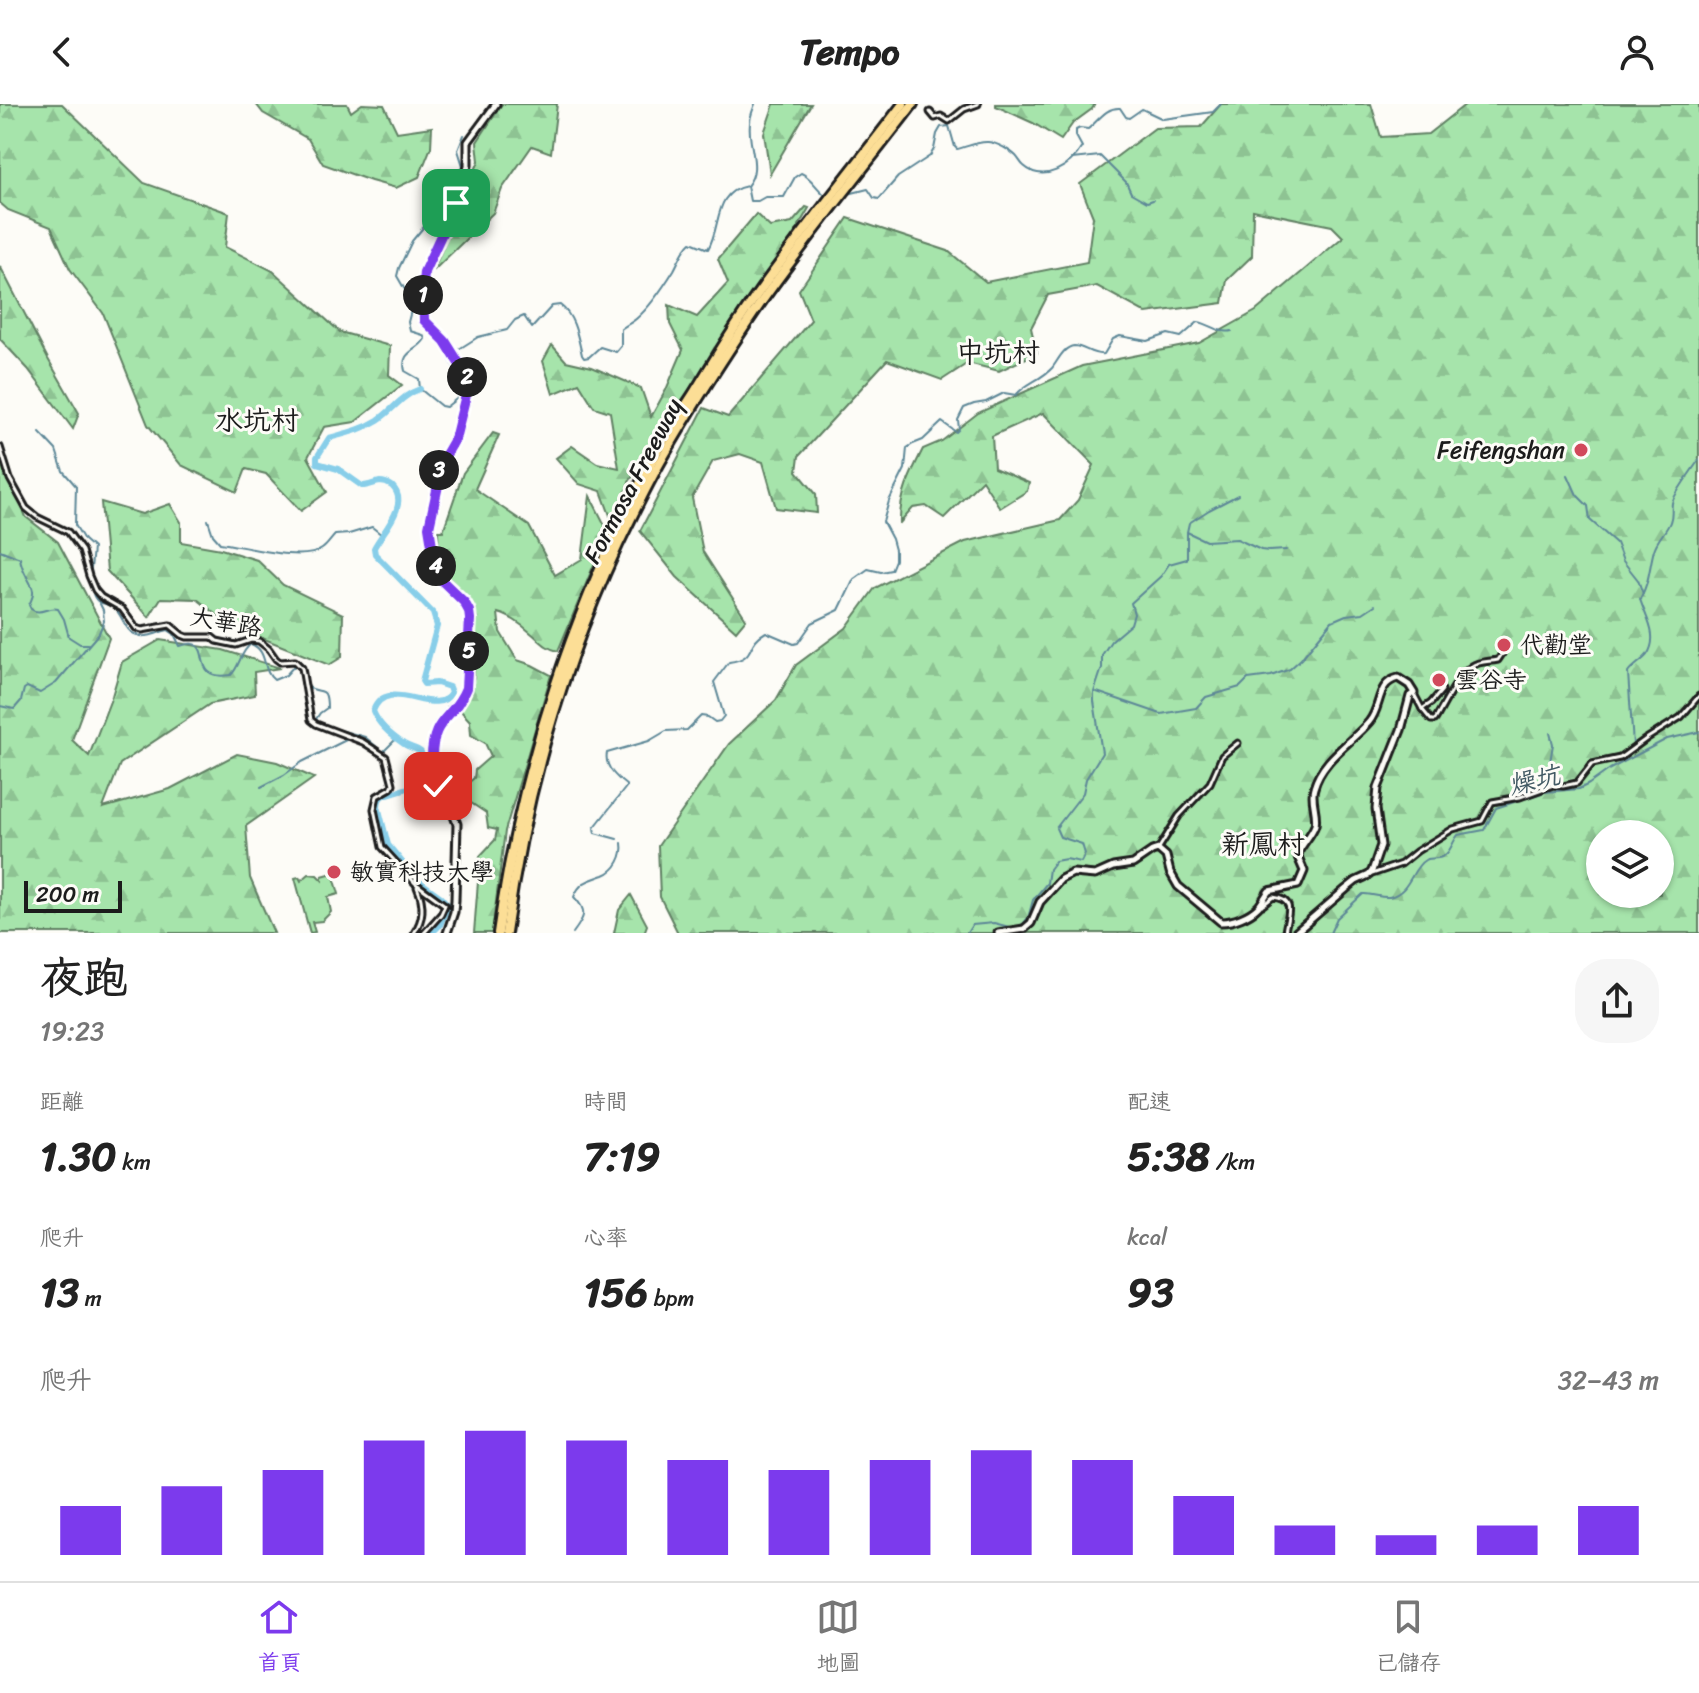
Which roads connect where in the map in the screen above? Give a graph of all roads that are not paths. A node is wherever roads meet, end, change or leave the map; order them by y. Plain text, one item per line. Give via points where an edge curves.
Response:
1 (496, 104) edge
2 (903, 104) edge
3 (913, 104) edge
4 (978, 104) edge
5 (930, 112) dead end
6 (0, 447) edge
7 (1502, 654) dead end
8 (1442, 690) dead end
9 (1414, 693) junction
10 (1699, 696) edge
11 (1422, 709) junction
12 (1238, 743) dead end
13 (1371, 807) dead end
14 (1377, 817) junction
15 (1158, 849) junction
16 (1369, 875) junction
17 (415, 883) junction
18 (1259, 906) junction
19 (414, 933) edge
20 (424, 933) edge
21 (447, 933) edge
22 (498, 933) edge
23 (506, 933) edge
24 (998, 933) edge
25 (1285, 933) edge
26 (1295, 933) edge

1 - 21 street via 468,142 466,176 424,272 423,317 467,376 454,441 440,465 429,527 437,576 464,602 470,619 466,688 439,725 432,746 434,778 457,824 454,912
2 - 22 highway, Formosa Freeway via 756,297 654,458 618,526 566,650 531,763
3 - 23 highway, Formosa Freeway via 732,346 643,495 609,566 556,705 522,836
4 - 5 street via 949,121
6 - 17 street, 大華路 via 26,508 68,532 82,551 95,590 122,609 136,628 170,625 187,637 212,637 236,645 259,641 280,662 300,664 311,720 363,742 389,760 393,784 377,796 374,809 382,847
7 - 11 street via 1465,672 1435,720
8 - 11 street
9 - 11 street
9 - 14 street via 1378,788
9 - 18 street via 1398,678 1382,687 1368,723 1330,760 1314,786 1315,822 1299,851 1304,871 1298,885 1269,891
10 - 16 street via 1681,717 1620,758 1592,764 1577,783 1492,802 1482,821 1453,829 1401,864
12 - 15 street via 1222,756 1210,783
13 - 14 street
14 - 16 street via 1381,845
15 - 18 street via 1178,886 1221,922 1239,919
15 - 24 street via 1133,864 1061,879 1040,902 1031,923
16 - 26 street
17 - 19 street via 422,916
17 - 20 street, 大華路 via 445,905
18 - 25 street via 1273,897 1284,900 1290,910

